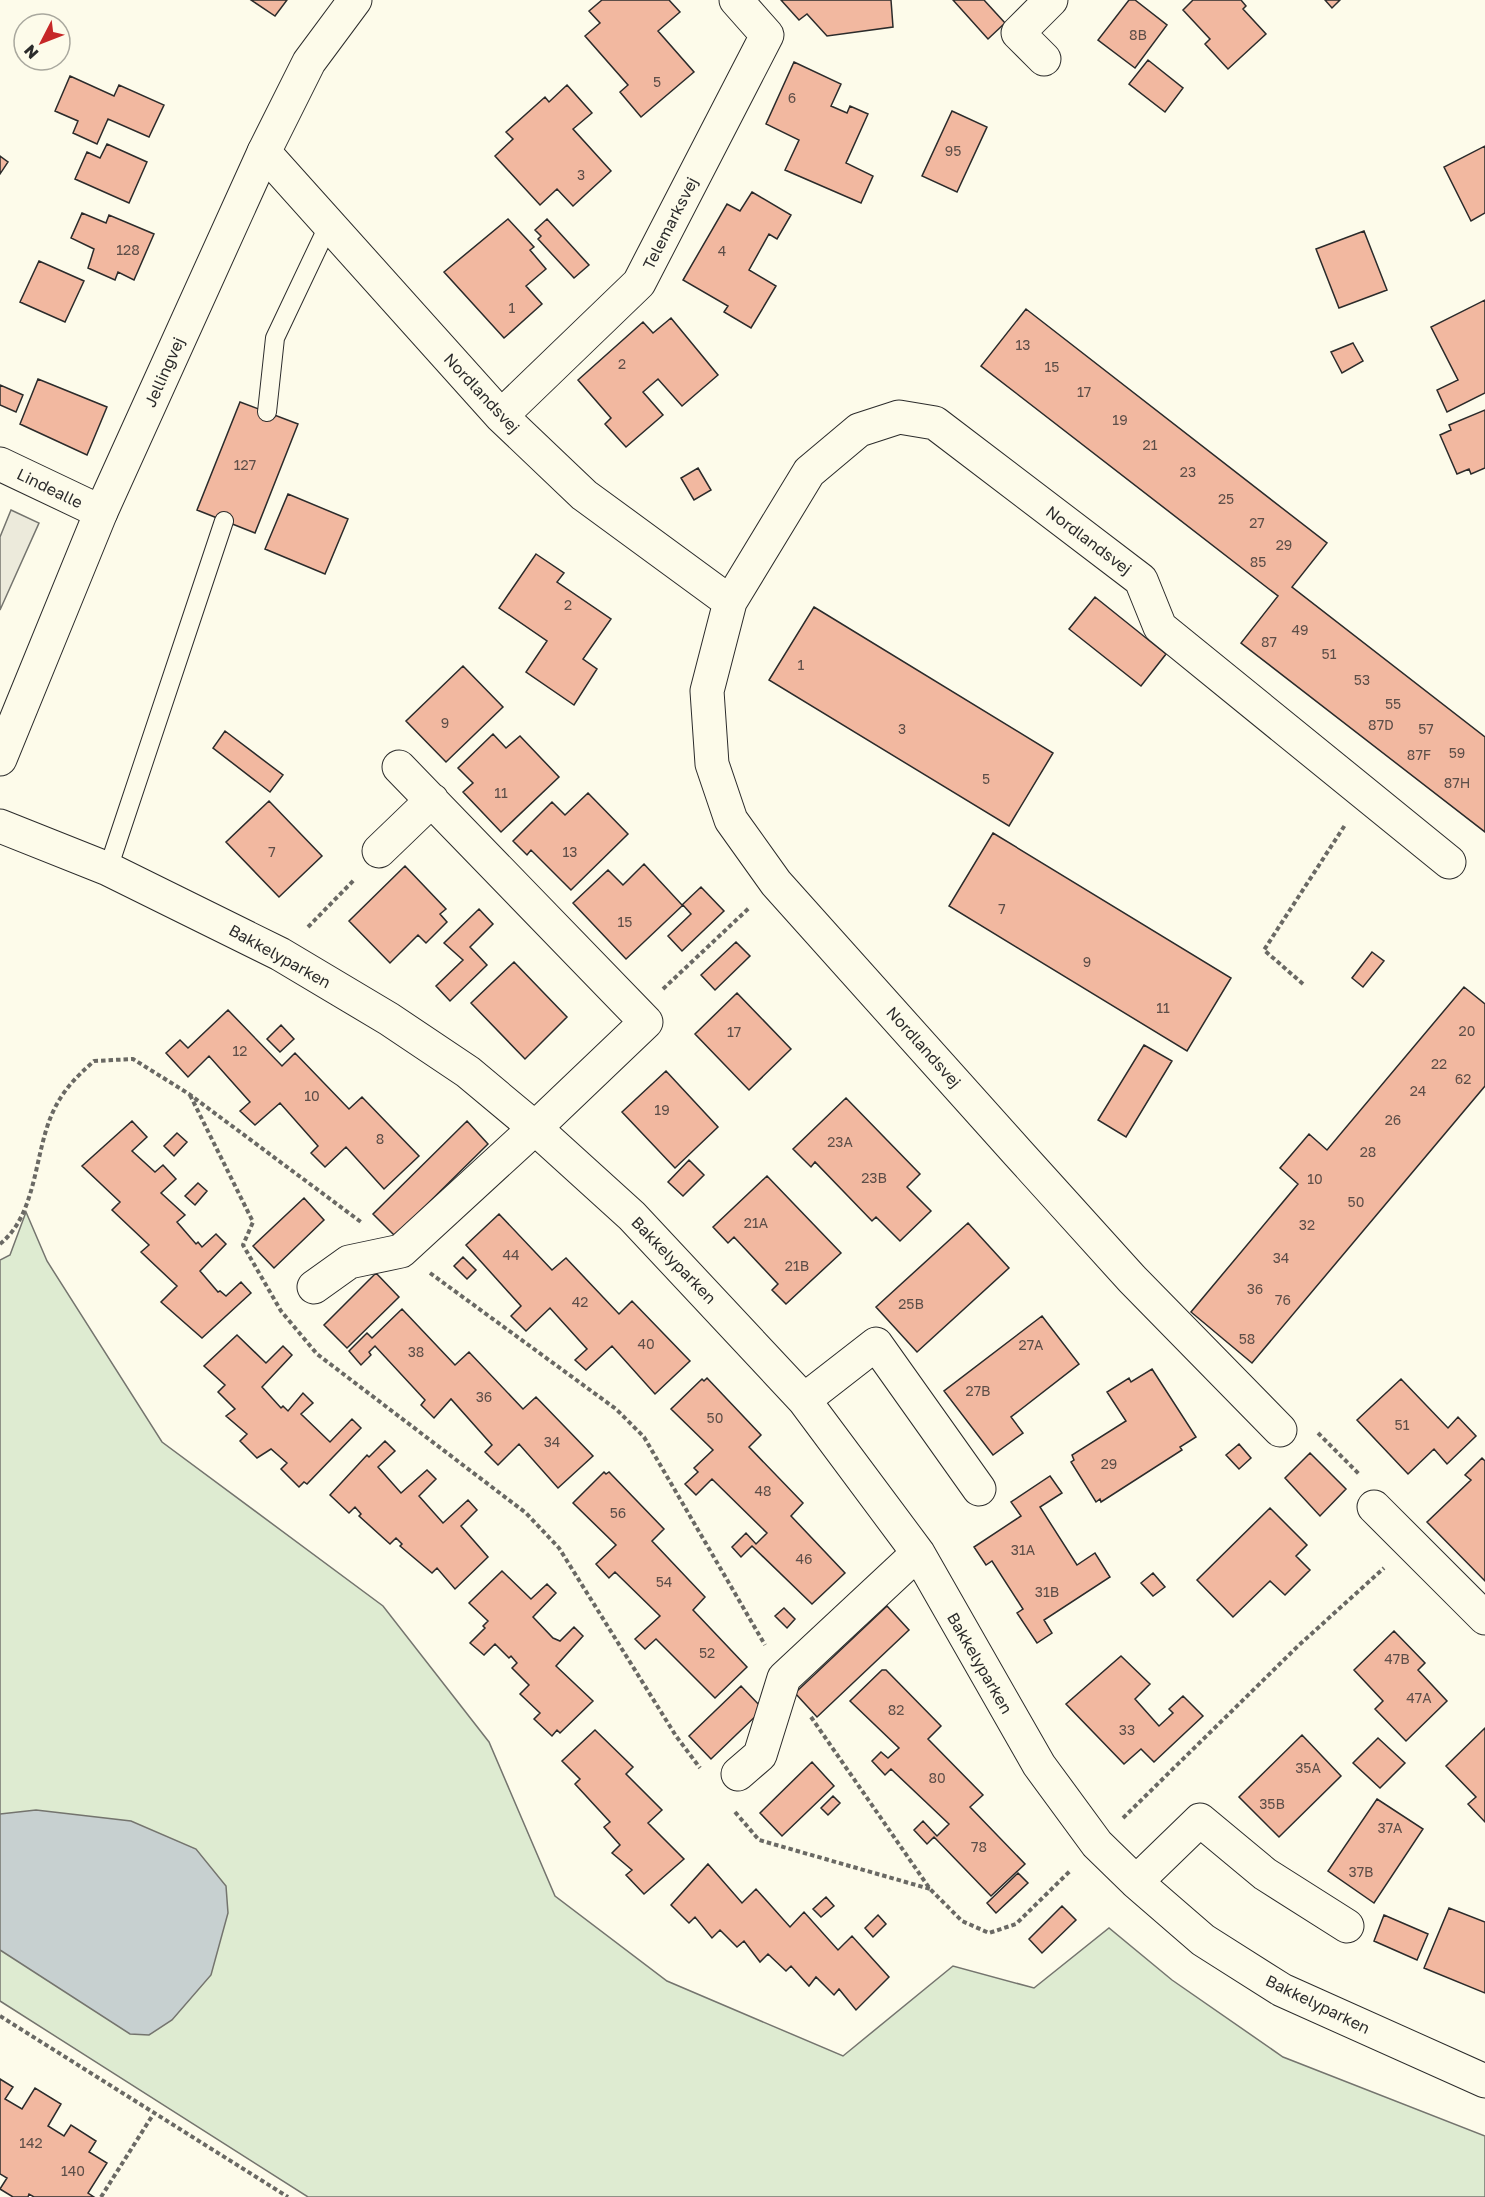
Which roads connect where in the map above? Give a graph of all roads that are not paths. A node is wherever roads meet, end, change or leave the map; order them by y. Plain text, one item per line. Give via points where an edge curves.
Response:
1 (355, 0) edge
2 (736, 0) edge
3 (1051, 0) edge
4 (1044, 60) dead end
5 (264, 152) junction
6 (329, 224) junction
7 (267, 412) dead end
8 (501, 416) junction
9 (0, 464) edge
10 (101, 512) junction
11 (224, 521) dead end
12 (730, 602) junction
13 (0, 759) edge
14 (399, 767) dead end
15 (432, 801) junction
16 (0, 826) edge
17 (379, 851) road end
18 (1449, 862) dead end
19 (108, 868) junction
20 (536, 1128) junction
21 (314, 1287) dead end
22 (804, 1400) junction
23 (1280, 1430) road end
24 (979, 1489) dead end
25 (1374, 1507) road end
26 (918, 1553) junction
27 (1485, 1618) edge
28 (738, 1774) dead end
29 (1136, 1882) junction
30 (1347, 1926) dead end
31 (1485, 2081) edge

1 - 5 street, Jellingvej via 309,63
2 - 8 street, Telemarksvej via 767,35 639,283
3 - 4 street via 1018,33
5 - 6 street, Nordlandsvej
5 - 10 street, Jellingvej
6 - 7 lane via 275,338
6 - 8 street, Nordlandsvej
8 - 12 street, Nordlandsvej via 584,495
9 - 10 street, Lindealle
10 - 13 street, Jellingvej
11 - 19 lane
12 - 18 street, Nordlandsvej via 809,472 859,430 899,417 935,423 1141,580 1160,627
12 - 23 street, Nordlandsvej via 707,691 712,764 731,820 776,883 1063,1203
14 - 15 street
15 - 17 street
15 - 20 street via 646,1022
16 - 19 street, Bakkelyparken
19 - 20 street, Bakkelyparken via 280,954 389,1019 468,1072
20 - 21 street via 401,1251 349,1262
20 - 22 street, Bakkelyparken via 632,1216
22 - 24 street via 876,1344
22 - 26 street, Bakkelyparken
25 - 27 street
26 - 28 street via 784,1678 760,1755
26 - 29 street, Bakkelyparken via 1039,1765 1097,1844
29 - 30 street via 1200,1820 1265,1874
29 - 31 street, Bakkelyparken via 1203,1940 1282,1990

